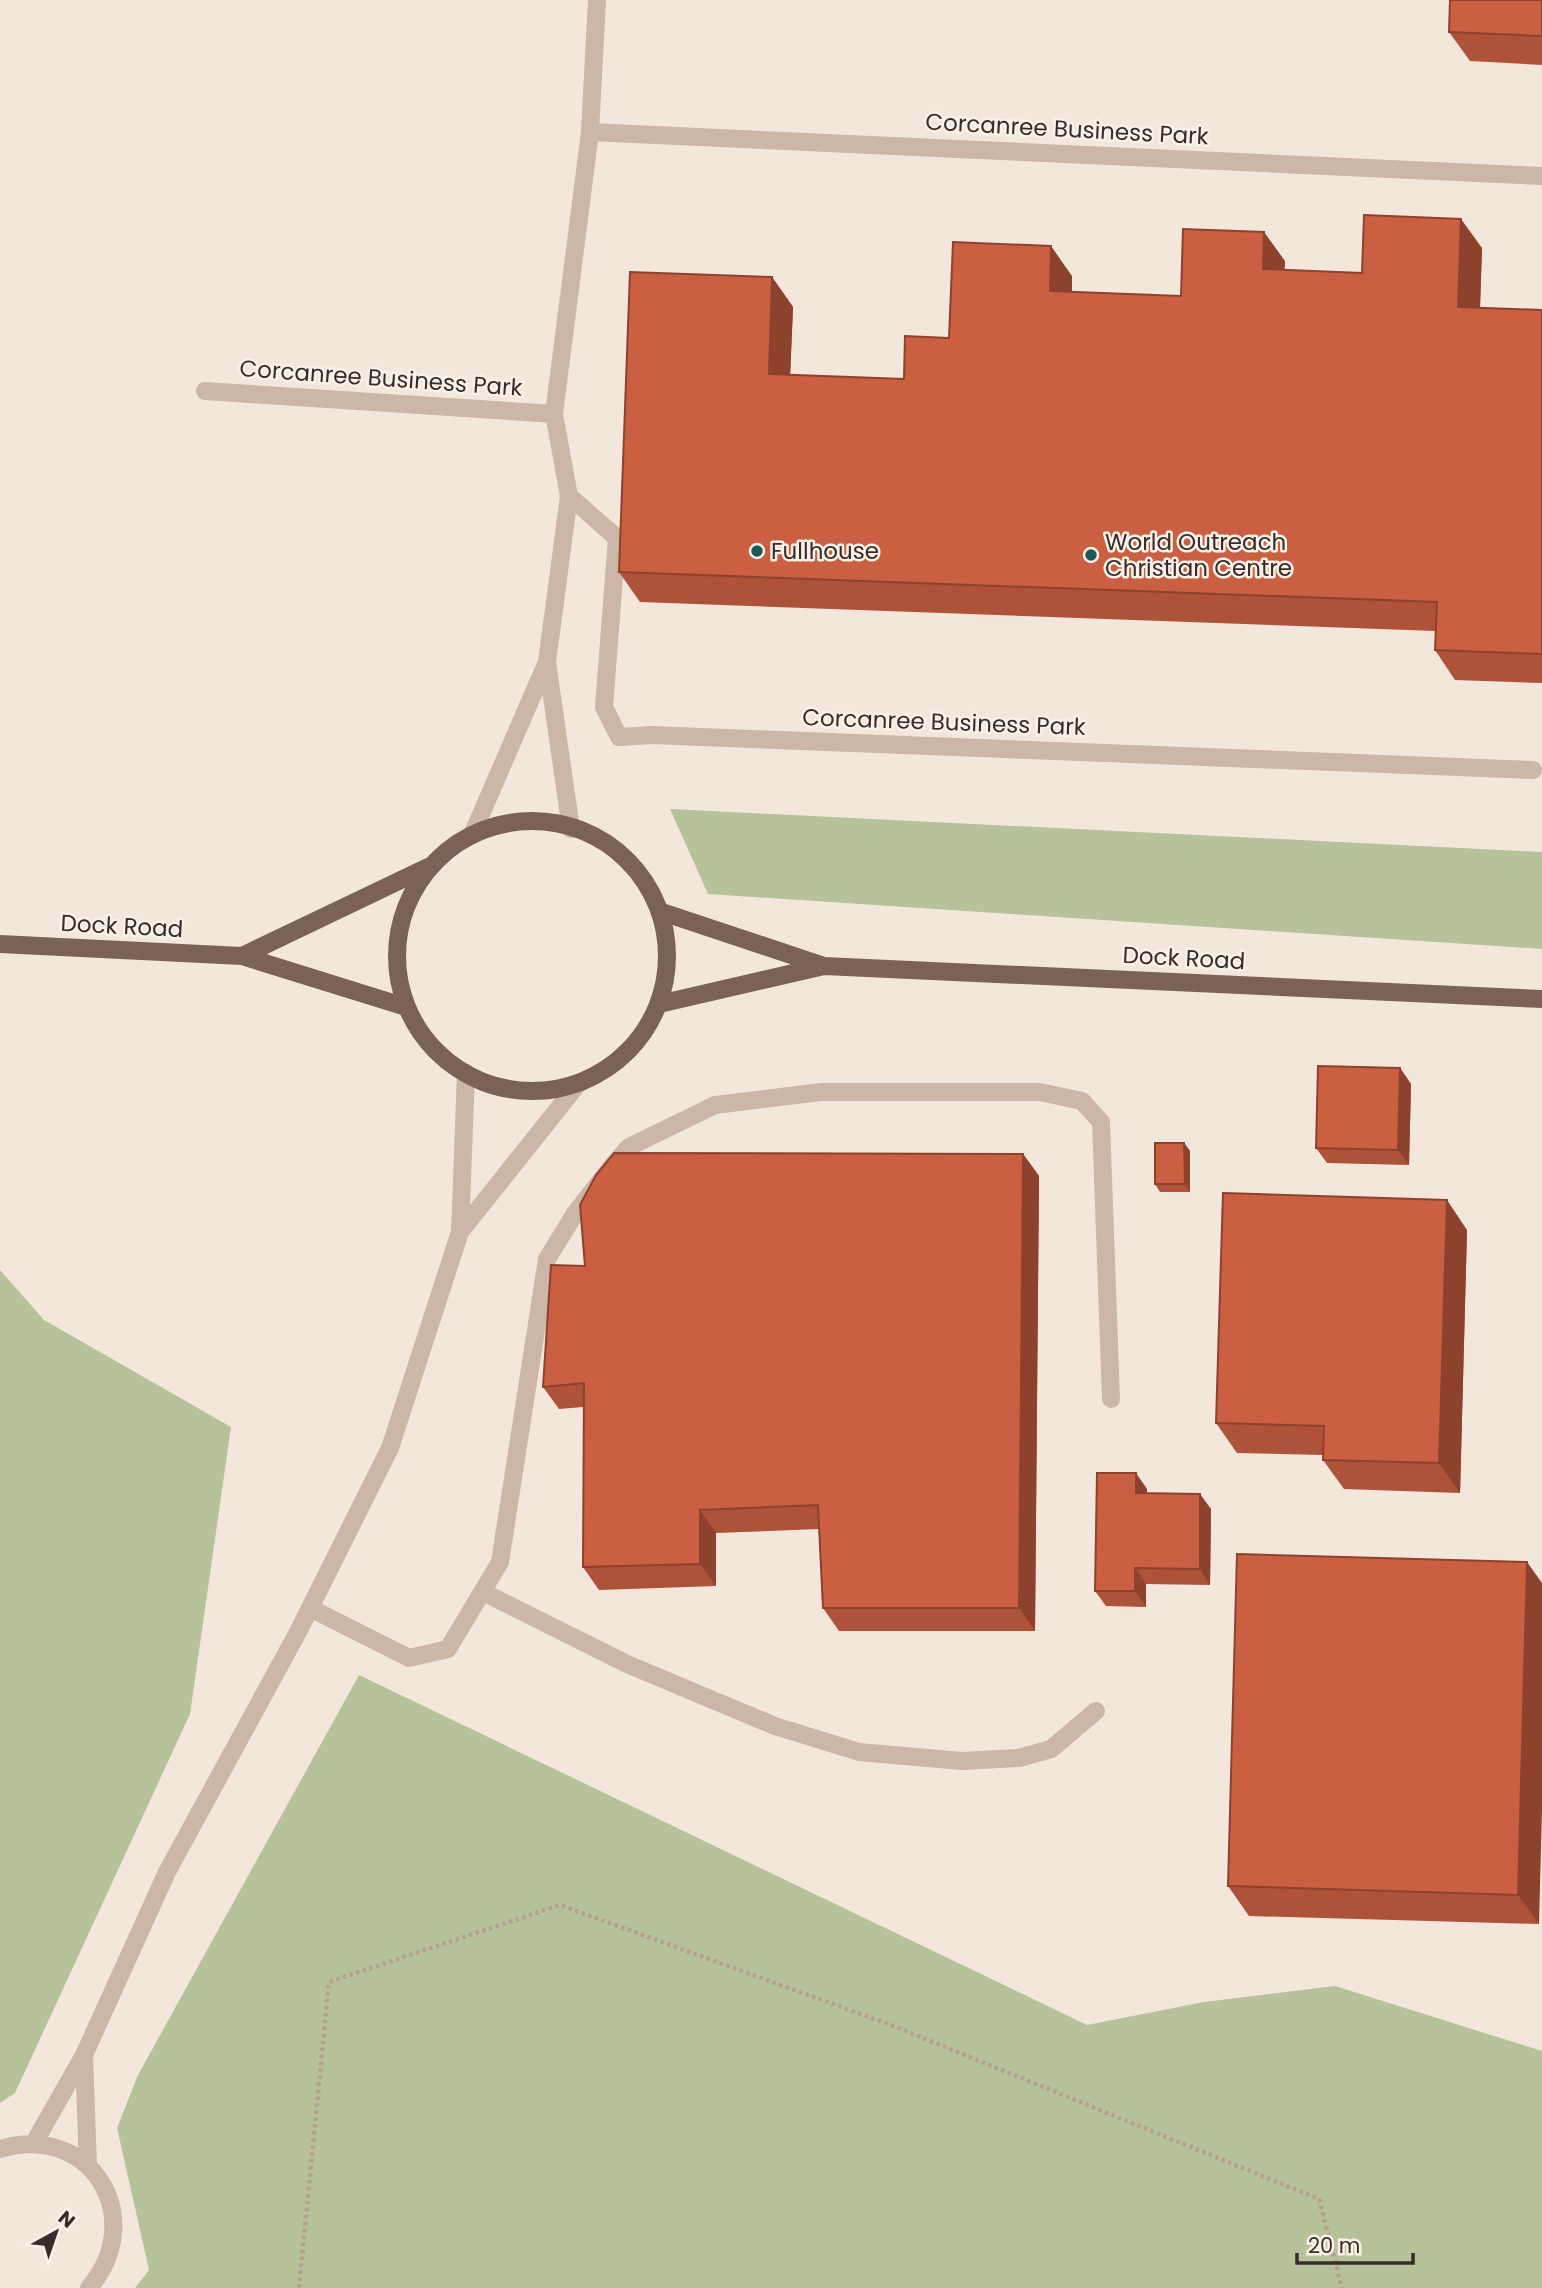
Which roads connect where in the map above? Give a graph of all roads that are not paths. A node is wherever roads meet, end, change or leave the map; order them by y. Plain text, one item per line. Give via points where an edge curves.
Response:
1 (597, 0) edge
2 (590, 132) junction
3 (1542, 176) edge
4 (205, 391) dead end
5 (554, 414) junction
6 (569, 496) junction
7 (547, 662) junction
8 (1533, 770) dead end
9 (571, 829) junction
10 (472, 835) junction
11 (429, 867) junction
12 (662, 912) junction
13 (0, 944) edge
14 (242, 957) junction
15 (824, 966) junction
16 (1542, 999) edge
17 (659, 1004) junction
18 (406, 1007) junction
19 (466, 1073) junction
20 (578, 1084) junction
21 (460, 1232) junction
22 (1111, 1399) dead end
23 (483, 1592) junction
24 (310, 1608) junction
25 (1096, 1712) dead end
26 (84, 2055) junction
27 (34, 2143) junction
28 (0, 2149) edge
29 (88, 2166) junction
30 (89, 2288) edge

1 - 2 street
2 - 3 street, Corcanree Business Park
2 - 5 street
4 - 5 street, Corcanree Business Park
5 - 6 street
6 - 7 street
6 - 8 street, Corcanree Business Park via 617,538 604,707 620,737
7 - 9 street
7 - 10 street
9 - 10 main road via 520,822
9 - 12 main road via 597,840 624,860 646,883
10 - 11 main road via 444,851
11 - 14 main road, Dock Road
11 - 18 main road via 408,897 397,933
12 - 15 main road, Dock Road
12 - 17 main road via 668,957
13 - 14 main road, Dock Road
14 - 18 main road, Dock Road
15 - 16 main road, Dock Road
15 - 17 main road, Dock Road
17 - 20 main road via 628,1054
18 - 19 main road via 431,1045
19 - 20 main road via 521,1091
19 - 21 street
20 - 21 street
21 - 24 street via 390,1448
22 - 23 street via 1101,1122 1082,1101 1040,1092 821,1092 715,1105 629,1147 576,1212 547,1259 500,1562
23 - 24 street via 448,1649 409,1658
23 - 25 street via 627,1664 775,1726 859,1752 962,1761 1018,1758 1051,1749
24 - 26 street via 167,1872
26 - 27 street
26 - 29 street
27 - 28 street
27 - 29 street via 72,2155
29 - 30 street via 108,2194 115,2227 108,2260

